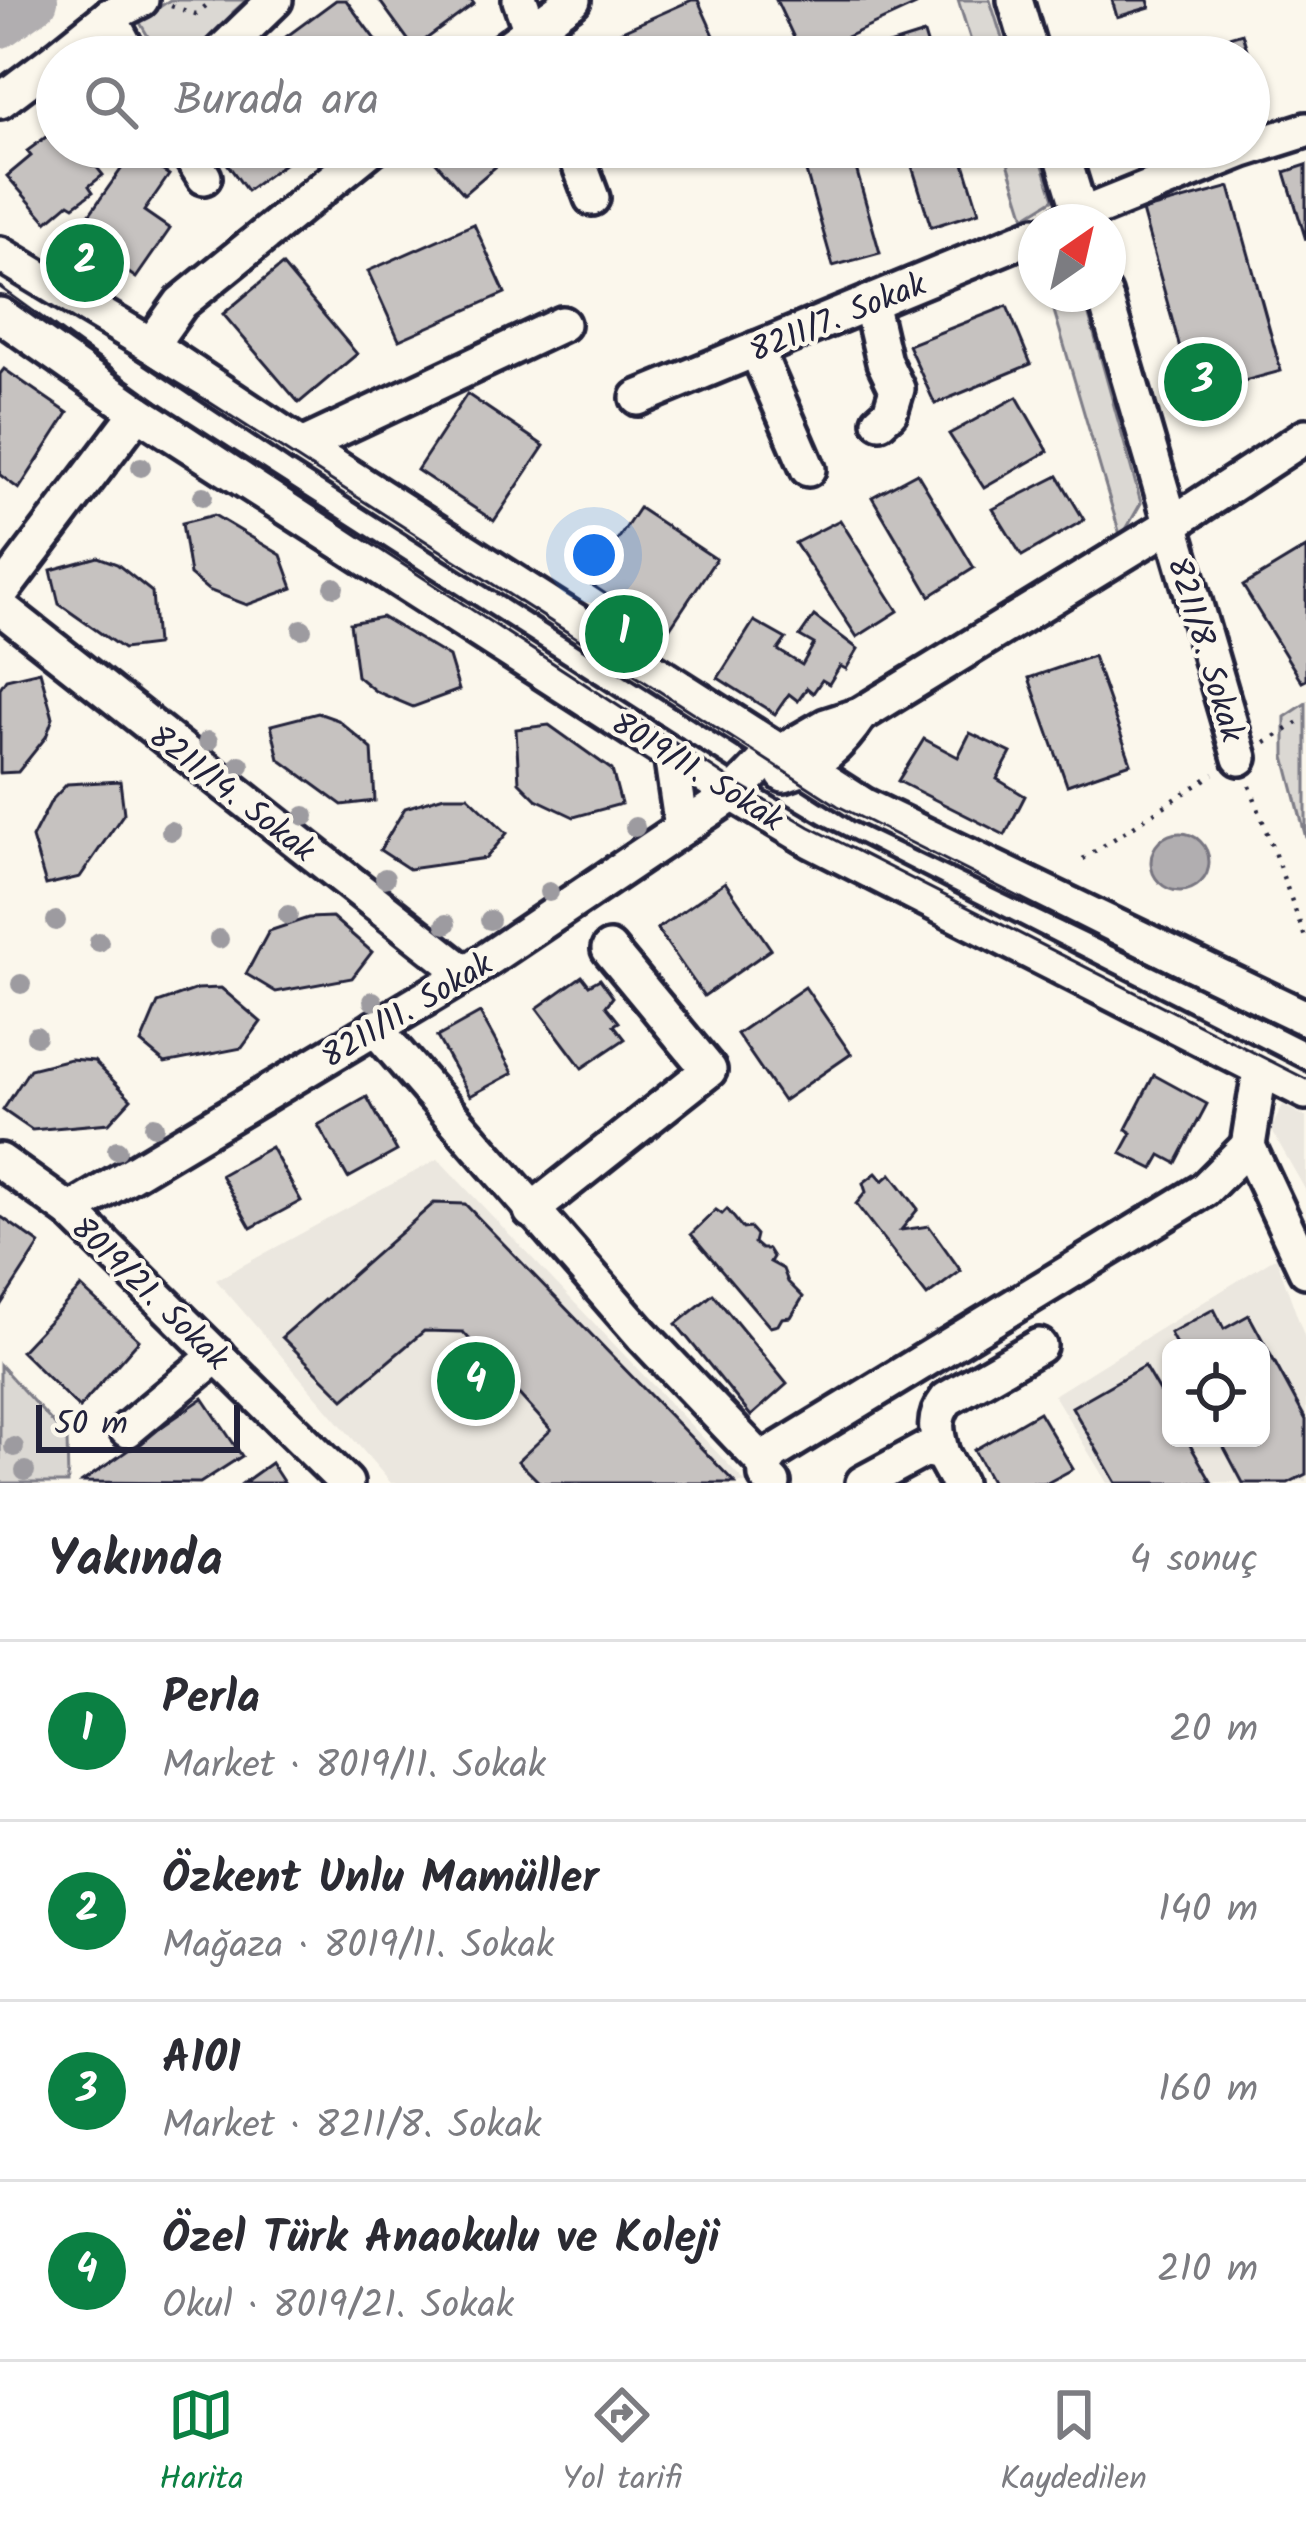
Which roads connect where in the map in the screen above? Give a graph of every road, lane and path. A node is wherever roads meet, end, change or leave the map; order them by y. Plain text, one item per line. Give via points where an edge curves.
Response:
1 (140, 0) edge
2 (154, 0) edge
3 (214, 0) edge
4 (275, 0) edge
5 (573, 0) edge
6 (1015, 0) edge
7 (109, 16) junction
8 (530, 29) edge
9 (85, 36) edge
10 (120, 36) edge
11 (238, 36) edge
12 (1026, 36) edge
13 (36, 74) edge
14 (0, 101) edge
15 (1306, 130) edge
16 (1270, 141) edge
17 (198, 168) edge
18 (347, 168) edge
19 (581, 168) edge
20 (1065, 168) edge
21 (1200, 168) edge
22 (204, 177) dead end
23 (592, 198) dead end
24 (1072, 204) edge
25 (1114, 204) edge
26 (1018, 241) edge
27 (0, 254) edge
28 (870, 302) junction
29 (1109, 312) edge
30 (1, 317) edge
31 (562, 324) dead end
32 (151, 344) junction
33 (756, 349) junction
34 (638, 398) dead end
35 (138, 412) junction
36 (880, 422) dead end
37 (1306, 436) edge
38 (302, 446) junction
39 (808, 469) dead end
40 (1172, 533) junction
41 (0, 594) edge
42 (0, 608) edge
43 (860, 715) junction
44 (1306, 718) edge
45 (671, 754) junction
46 (1240, 758) junction
47 (791, 762) junction
48 (733, 794) junction
49 (863, 805) junction
50 (682, 828) junction
51 (1083, 859) dead end
52 (1306, 940) edge
53 (609, 949) dead end
54 (466, 974) junction
55 (1306, 1018) edge
56 (375, 1028) junction
57 (1261, 1072) junction
58 (1306, 1092) edge
59 (1247, 1146) junction
60 (0, 1161) edge
61 (70, 1211) junction
62 (531, 1211) junction
63 (1306, 1270) edge
64 (1039, 1346) dead end
65 (217, 1355) junction
66 (127, 1430) dead end
67 (950, 1468) edge
68 (769, 1474) edge
69 (346, 1483) edge
70 (863, 1483) edge

1 - 7 street
2 - 3 path via 196,14
4 - 11 street
5 - 8 street
6 - 12 street
7 - 9 street
7 - 10 street
13 - 14 street
15 - 16 street
17 - 22 street
18 - 32 street via 181,303
19 - 23 street
20 - 24 street
21 - 25 street
26 - 28 street, 8211/7. Sokak
27 - 32 street, 8019/11. Sokak
28 - 33 street, 8211/7. Sokak
28 - 36 street via 897,389
29 - 40 street, 8211/8. Sokak
30 - 35 street, 8019/11. Sokak
31 - 38 street
32 - 38 street, 8019/11. Sokak
33 - 34 street, 8211/7. Sokak
33 - 39 street
35 - 41 street
35 - 45 street, 8019/11. Sokak
37 - 40 street, 8211/11. Sokak
38 - 47 street, 8019/11. Sokak
40 - 43 street, 8211/11. Sokak
40 - 46 street, 8211/8. Sokak
42 - 54 street, 8211/14. Sokak
43 - 47 street, 8211/11. Sokak via 826,726
43 - 49 street via 856,778
44 - 46 path
45 - 48 street, 8019/11. Sokak
45 - 50 street
46 - 51 path
46 - 52 path
47 - 48 street, 8211/11. Sokak
47 - 49 street, 8019/11. Sokak
48 - 50 street, 8211/11. Sokak
48 - 57 street, 8019/11. Sokak
49 - 55 street, 8019/11. Sokak
50 - 54 street, 8211/11. Sokak
53 - 62 street via 709,1070
54 - 56 street, 8211/11. Sokak
56 - 61 street, 8211/11. Sokak
56 - 62 street
57 - 58 street, 8019/11. Sokak
57 - 59 street
59 - 63 street
59 - 68 street via 1204,1190 773,1453
60 - 61 street, 8019/21. Sokak
61 - 65 street, 8019/21. Sokak
62 - 68 street
64 - 67 street via 937,1412
65 - 66 street
65 - 69 street, 8019/21. Sokak
67 - 70 street via 926,1449

